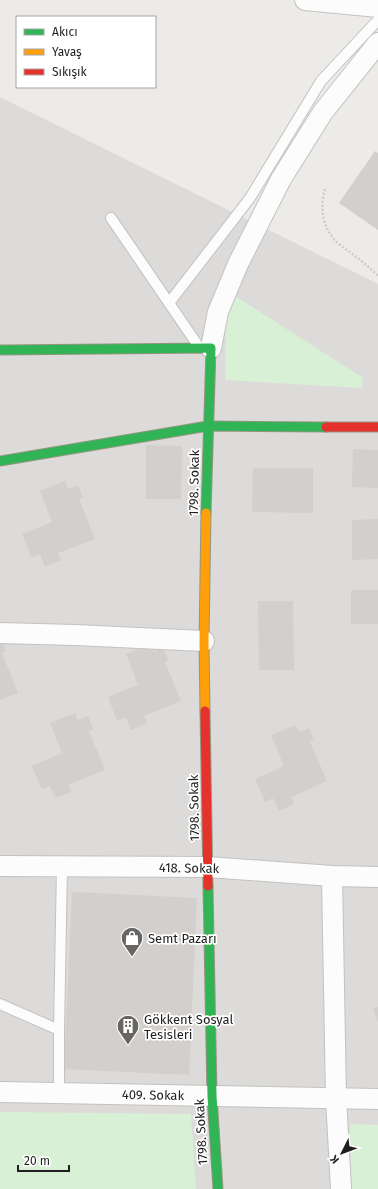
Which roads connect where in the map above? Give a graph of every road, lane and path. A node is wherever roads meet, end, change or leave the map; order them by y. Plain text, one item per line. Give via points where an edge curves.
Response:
1 (304, 0) edge
2 (378, 7) edge
3 (378, 20) edge
4 (378, 43) edge
5 (326, 189) dead end
6 (112, 218) dead end
7 (378, 276) edge
8 (169, 303) junction
9 (205, 348) junction
10 (0, 350) edge
11 (208, 426) junction
12 (378, 427) edge
13 (0, 461) edge
14 (0, 634) edge
15 (204, 641) junction
16 (0, 866) edge
17 (62, 866) junction
18 (208, 867) junction
19 (332, 876) junction
20 (378, 877) edge
21 (0, 1004) edge
22 (59, 1030) junction
23 (0, 1092) edge
24 (59, 1093) junction
25 (212, 1096) junction
26 (336, 1098) junction
27 (378, 1099) edge
28 (218, 1189) edge
29 (340, 1189) edge

1 - 2 street
3 - 8 lane via 321,81 250,198
4 - 9 street via 323,112 281,179 238,264
5 - 7 path via 322,206 324,223 328,230 339,244
6 - 8 lane
8 - 9 lane
9 - 10 street
9 - 11 street, 1798. Sokak
11 - 12 street
11 - 13 street
11 - 15 street, 1798. Sokak
14 - 15 street
15 - 18 street, 1798. Sokak
16 - 17 street, 418. Sokak
17 - 18 street, 418. Sokak
17 - 22 lane
18 - 19 street, 418. Sokak
18 - 25 street, 1798. Sokak
19 - 20 street, 418. Sokak
19 - 26 street
21 - 22 lane
22 - 24 lane
23 - 24 street, 409. Sokak
24 - 25 street, 409. Sokak
25 - 26 street, 409. Sokak
25 - 28 street, 1798. Sokak
26 - 27 street, 409. Sokak
26 - 29 street

